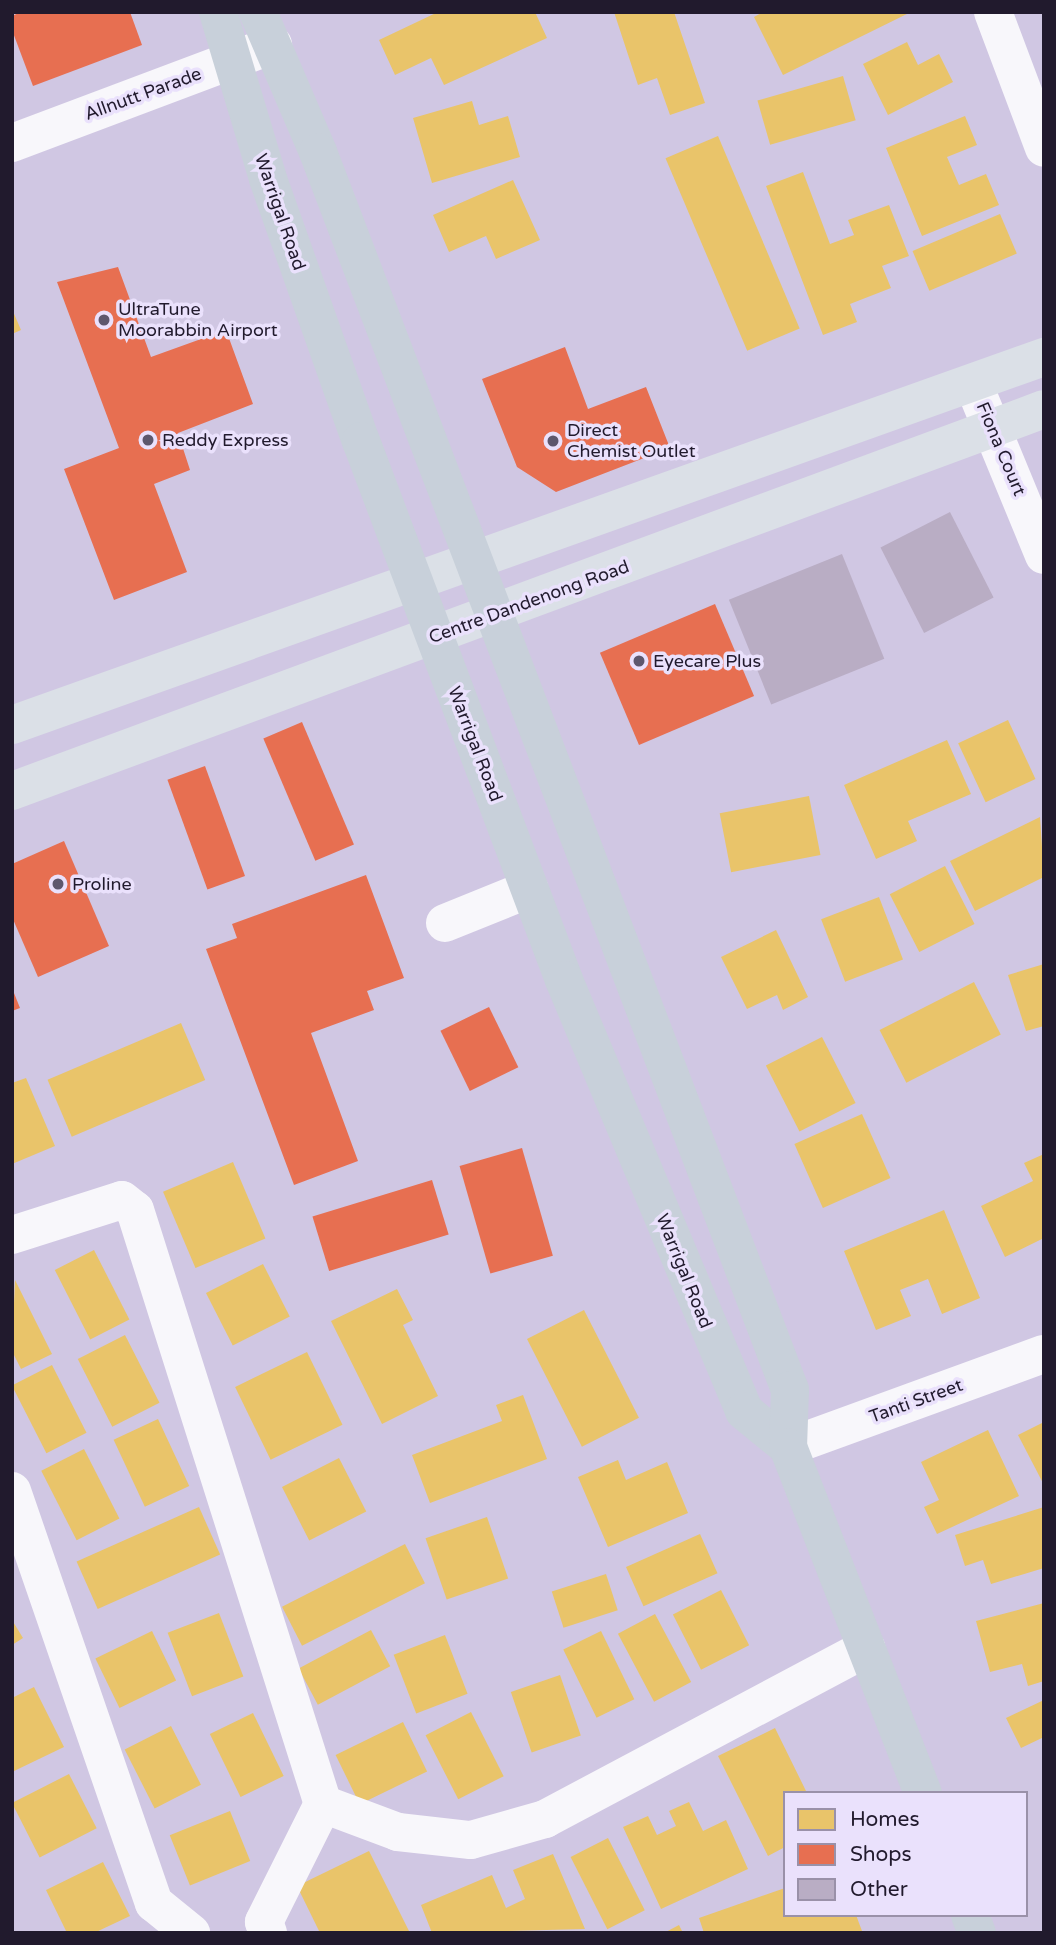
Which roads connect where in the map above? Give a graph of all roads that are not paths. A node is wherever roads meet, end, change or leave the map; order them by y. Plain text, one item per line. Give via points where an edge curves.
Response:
1 (218, 12) edge
2 (993, 12) edge
3 (266, 29) edge
4 (230, 62) junction
5 (12, 143) edge
6 (1044, 148) edge
7 (1044, 357) edge
8 (973, 383) junction
9 (1044, 409) edge
10 (994, 430) junction
11 (1044, 555) edge
12 (473, 561) junction
13 (414, 582) junction
14 (493, 614) junction
15 (435, 636) junction
16 (12, 725) edge
17 (12, 791) edge
18 (529, 889) junction
19 (444, 923) dead end
20 (12, 1235) edge
21 (1044, 1354) edge
22 (788, 1447) junction
23 (12, 1491) edge
24 (866, 1648) junction
25 (922, 1791) edge
26 (323, 1804) junction
27 (260, 1929) edge
28 (191, 1933) edge

1 - 4 highway, Warrigal Road
2 - 6 street
3 - 4 street, Allnutt Parade
3 - 12 highway, Warrigal Road
4 - 5 street, Allnutt Parade
4 - 13 highway, Warrigal Road
7 - 8 main road
8 - 10 street, Fiona Court
8 - 12 main road
9 - 10 main road, Centre Dandenong Road
10 - 11 street, Fiona Court
10 - 14 main road, Centre Dandenong Road
12 - 13 main road
12 - 14 highway, Warrigal Road
13 - 15 highway, Warrigal Road
13 - 16 main road
14 - 15 main road, Centre Dandenong Road
14 - 22 highway, Warrigal Road via 790,1390
15 - 17 main road, Centre Dandenong Road
15 - 18 highway, Warrigal Road
18 - 19 street
18 - 22 highway, Warrigal Road via 739,1401
20 - 26 street via 122,1200 135,1210
21 - 22 street, Tanti Street
22 - 24 highway, Warrigal Road
23 - 28 street via 154,1903
24 - 25 highway, Warrigal Road
24 - 26 street via 545,1819 471,1840 398,1832
26 - 27 street

